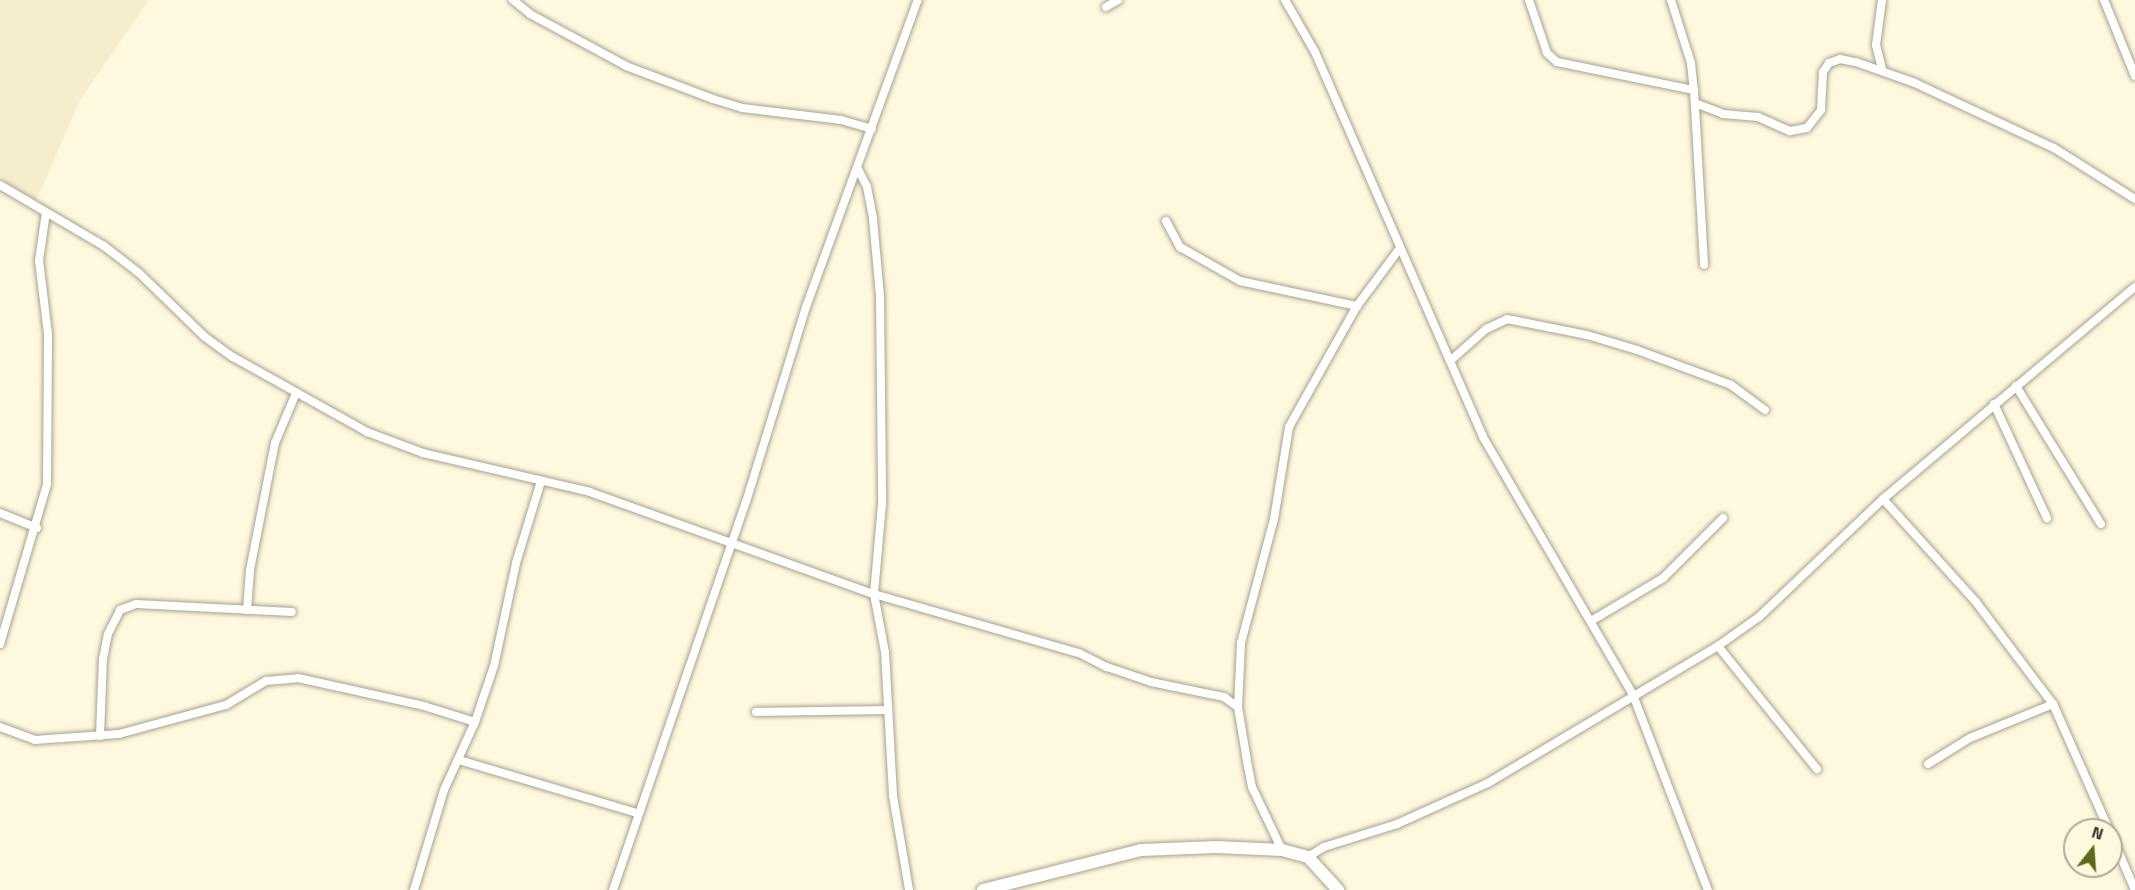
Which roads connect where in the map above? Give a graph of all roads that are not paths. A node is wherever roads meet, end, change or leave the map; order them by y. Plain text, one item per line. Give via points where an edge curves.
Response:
1 (513, 0) edge
2 (918, 0) edge
3 (1118, 0) edge
4 (1285, 0) edge
5 (1529, 0) edge
6 (1671, 0) edge
7 (1882, 0) edge
8 (2104, 0) edge
9 (1106, 7) dead end
10 (1882, 69) junction
11 (2135, 76) edge
12 (1694, 90) junction
13 (1695, 103) junction
14 (872, 129) junction
15 (858, 169) junction
16 (0, 185) edge
17 (2135, 199) edge
18 (46, 212) junction
19 (1166, 221) dead end
20 (1400, 248) junction
21 (1704, 265) dead end
22 (2135, 287) edge
23 (1357, 306) junction
24 (1450, 361) junction
25 (2016, 386) junction
26 (296, 393) junction
27 (1994, 404) junction
28 (1765, 410) dead end
29 (541, 481) junction
30 (1883, 498) junction
31 (0, 513) edge
32 (1723, 518) dead end
33 (2047, 518) dead end
34 (2101, 524) dead end
35 (37, 528) junction
36 (731, 542) junction
37 (874, 594) junction
38 (247, 610) junction
39 (292, 612) dead end
40 (1591, 621) junction
41 (0, 644) edge
42 (1718, 646) junction
43 (1633, 695) junction
44 (2053, 704) junction
45 (1238, 707) junction
46 (886, 710) junction
47 (756, 712) dead end
48 (476, 722) junction
49 (0, 727) edge
50 (99, 736) junction
51 (459, 760) junction
52 (1928, 764) dead end
53 (1817, 769) dead end
54 (637, 813) junction
55 (2104, 818) edge
56 (1282, 850) junction
57 (1308, 857) junction
58 (2123, 862) edge
59 (414, 890) edge
60 (613, 890) edge
61 (909, 890) edge
62 (983, 890) edge
63 (1338, 890) edge
64 (1708, 890) edge
65 (2135, 890) edge

1 - 14 street via 530,14 626,66 714,99 742,108 841,120
2 - 14 street
3 - 9 street
4 - 20 street via 1315,52
5 - 12 street via 1547,53 1557,62
6 - 12 street via 1691,63
7 - 10 street via 1876,45
8 - 11 street
10 - 13 street via 1840,58 1829,63 1823,72 1821,110 1807,128 1790,131 1758,117 1723,114
10 - 17 street via 2054,148
12 - 13 street
13 - 21 street
14 - 15 street
15 - 36 street via 806,307
15 - 37 street via 867,187 873,219 881,320 882,504
16 - 18 street
18 - 26 street via 104,246 139,273 205,337
18 - 35 street via 39,261 48,334 47,484
19 - 23 street via 1180,248 1240,281
20 - 23 street
20 - 24 street
22 - 25 street
23 - 45 street via 1289,427 1274,519 1241,643
24 - 28 street via 1486,329 1507,319 1587,334 1637,350 1731,385
24 - 40 street via 1483,437
25 - 27 street
25 - 34 street
26 - 29 street via 390,442
26 - 38 street via 275,443 250,570
27 - 30 street
27 - 33 street
29 - 36 street via 590,492
29 - 48 street
30 - 42 street via 1767,610
30 - 44 street via 1976,602
31 - 35 street
32 - 40 street via 1663,578
35 - 41 street
36 - 37 street
36 - 54 street
37 - 45 street via 1079,653 1151,682 1224,697
37 - 46 street via 885,652
38 - 39 street
38 - 50 street via 136,604 120,610 108,634 103,659
40 - 43 street
42 - 43 street
42 - 53 street
43 - 57 street via 1488,783 1406,820 1324,847
43 - 64 street
44 - 52 street via 1970,738
44 - 55 street
45 - 56 street via 1252,787
46 - 47 street
46 - 61 street via 893,796
48 - 50 street via 424,706 298,678 266,681 240,698 203,712
48 - 51 street
49 - 50 street via 35,740
51 - 54 street
51 - 59 street via 444,790
54 - 60 street
56 - 57 street
56 - 62 street via 1141,850
57 - 63 street
58 - 65 street

